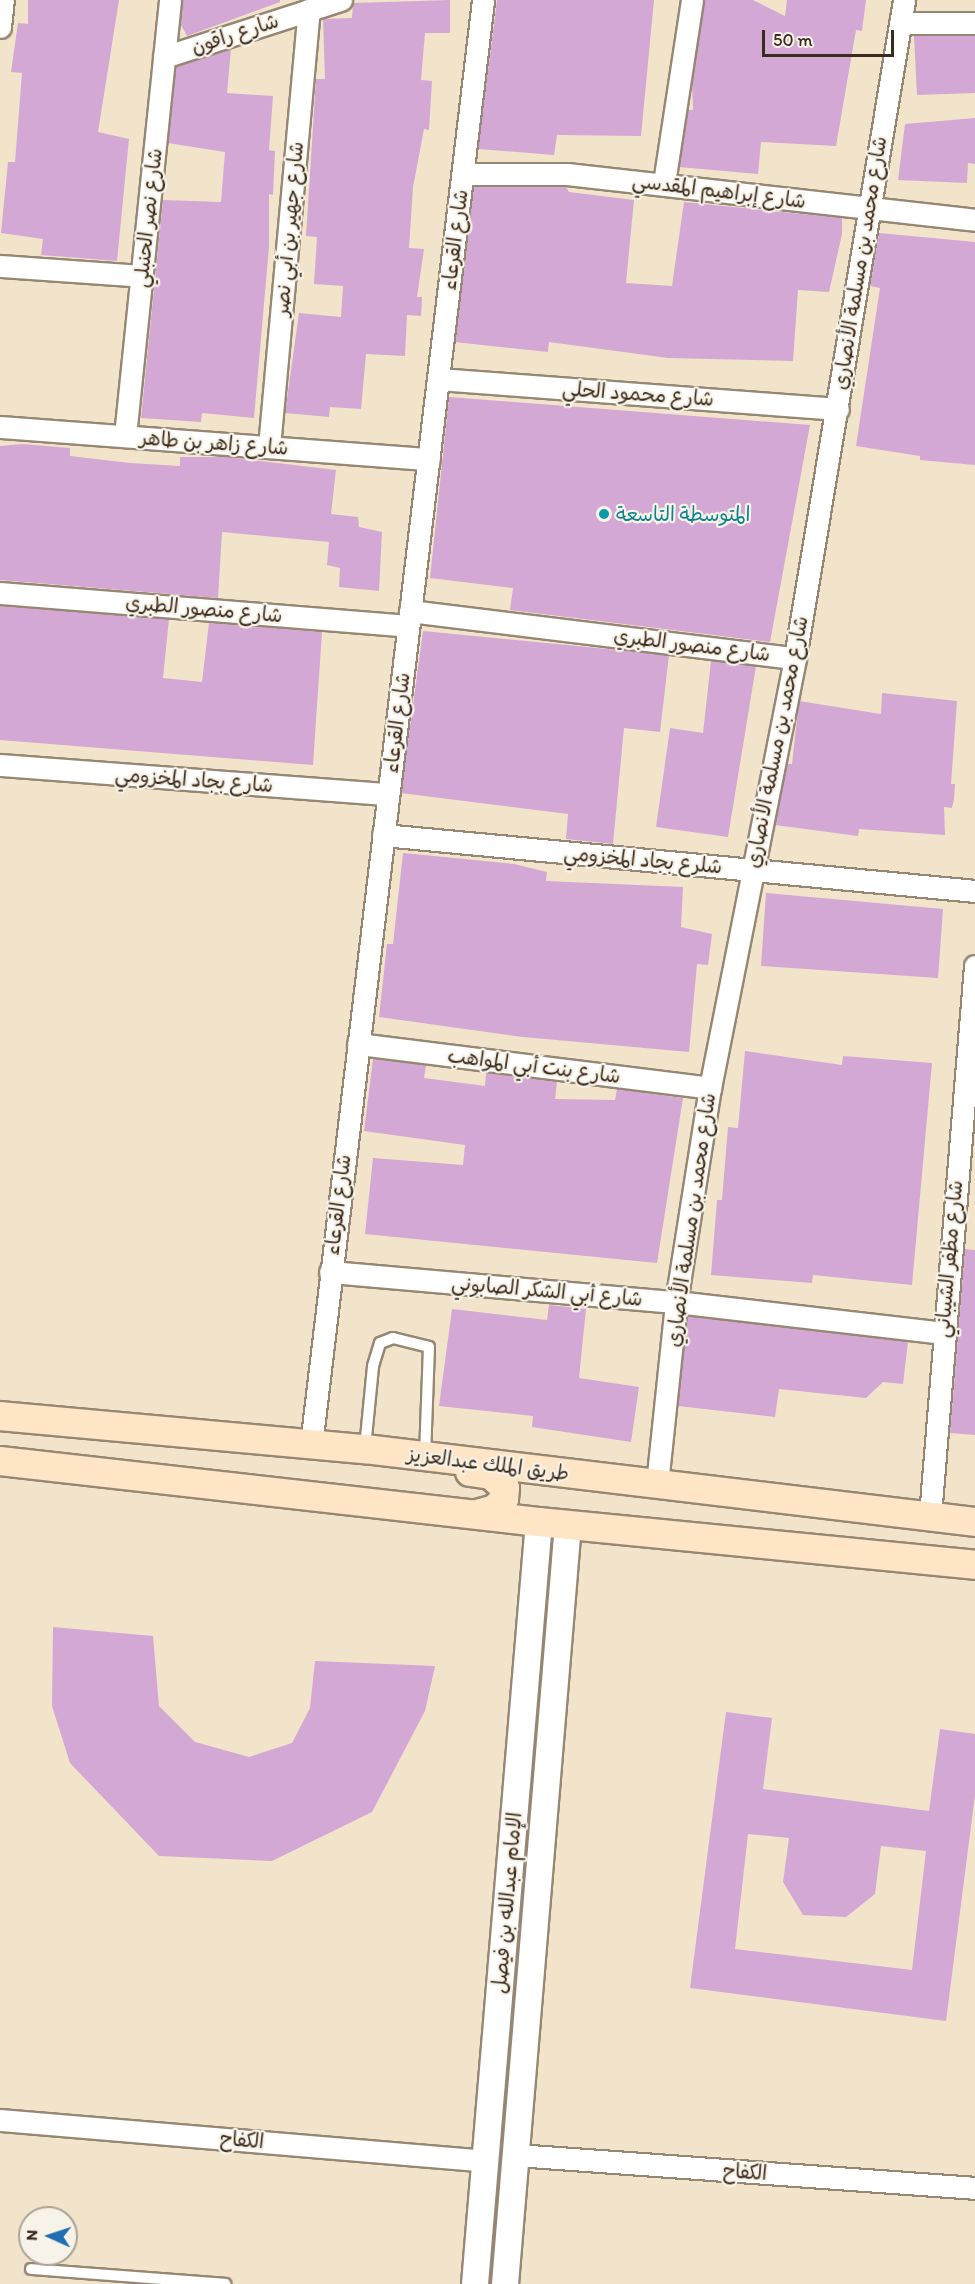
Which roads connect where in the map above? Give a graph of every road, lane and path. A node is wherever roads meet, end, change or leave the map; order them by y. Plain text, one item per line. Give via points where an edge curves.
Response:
1 (3, 0) edge
2 (170, 0) edge
3 (341, 0) edge
4 (483, 0) edge
5 (692, 0) edge
6 (904, 0) edge
7 (309, 10) junction
8 (975, 22) edge
9 (900, 23) junction
10 (0, 27) edge
11 (164, 57) junction
12 (463, 174) junction
13 (664, 183) junction
14 (867, 208) junction
15 (975, 220) edge
16 (0, 266) edge
17 (142, 276) junction
18 (439, 379) junction
19 (838, 409) junction
20 (0, 427) edge
21 (126, 436) junction
22 (269, 447) junction
23 (429, 459) junction
24 (0, 593) edge
25 (409, 618) junction
26 (795, 658) junction
27 (0, 765) edge
28 (388, 794) junction
29 (383, 835) junction
30 (751, 870) junction
31 (975, 891) edge
32 (975, 966) edge
33 (357, 1044) junction
34 (710, 1088) junction
35 (330, 1272) junction
36 (676, 1302) junction
37 (942, 1333) junction
38 (0, 1416) edge
39 (195, 1435) junction
40 (311, 1445) junction
41 (365, 1449) junction
42 (425, 1456) junction
43 (0, 1461) edge
44 (657, 1484) junction
45 (476, 1514) junction
46 (930, 1516) junction
47 (539, 1522) junction
48 (975, 1522) edge
49 (568, 1525) junction
50 (975, 1565) edge
51 (0, 2120) edge
52 (516, 2155) junction
53 (485, 2161) junction
54 (975, 2188) edge
55 (31, 2269) dead end
56 (225, 2284) edge
57 (475, 2284) edge
58 (506, 2284) edge

1 - 10 street
2 - 11 street, شارع نصر الحنبلي
3 - 7 street, شارع راقون
4 - 12 street, شارع القرعاء
5 - 13 street
6 - 9 street, شارع محمد بن مسلمة الأنصاري
7 - 11 street, شارع راقون
7 - 22 street, شارع جهير بن أبي نصر
8 - 9 street
9 - 14 street, شارع محمد بن مسلمة الأنصاري
11 - 17 street, شارع نصر الحنبلي
12 - 13 street, شارع إبراهيم المقدسي via 567,174
12 - 18 street, شارع القرعاء
13 - 14 street, شارع إبراهيم المقدسي
14 - 15 street, شارع إبراهيم المقدسي
14 - 19 street, شارع محمد بن مسلمة الأنصاري
16 - 17 street
17 - 21 street, شارع نصر الحنبلي
18 - 19 street, شارع محمود الحلي
18 - 23 street, شارع القرعاء
19 - 26 street, شارع محمد بن مسلمة الأنصاري
20 - 21 street, شارع زاهر بن طاهر
21 - 22 street, شارع زاهر بن طاهر
22 - 23 street, شارع زاهر بن طاهر
23 - 25 street, شارع القرعاء
24 - 25 street, شارع منصور الطبري
25 - 26 street, شارع منصور الطبري
25 - 28 street, شارع القرعاء
26 - 30 street, شارع محمد بن مسلمة الأنصاري
27 - 28 street, شارع بجاد المخزومي
28 - 29 street, شارع القرعاء
29 - 30 street, شلرع بجاد المخزومي
29 - 33 street, شارع القرعاء
30 - 31 street, شلرع بجاد المخزومي
30 - 34 street, شارع محمد بن مسلمة الأنصاري
32 - 37 street, شارع مظفر الشيباني
33 - 34 street, شارع بنت أبي المواهب
33 - 35 street, شارع القرعاء
34 - 36 street, شارع محمد بن مسلمة الأنصاري
35 - 36 street, شارع أبي الشكر الصابوني
35 - 40 street, شارع القرعاء
36 - 37 street, شارع أبي الشكر الصابوني
36 - 44 street, شارع محمد بن مسلمة الأنصاري
37 - 46 street, شارع مظفر الشيباني
38 - 39 main road, طريق الملك عبدالعزيز
39 - 40 main road, طريق الملك عبدالعزيز
39 - 45 main road via 273,1451 500,1479 505,1488 504,1499 495,1509
40 - 41 main road, طريق الملك عبدالعزيز
41 - 42 main road, طريق الملك عبدالعزيز
41 - 42 lane via 373,1366 380,1343 393,1338 429,1347
42 - 44 main road, طريق الملك عبدالعزيز
43 - 45 main road
44 - 46 main road, طريق الملك عبدالعزيز
45 - 47 main road
46 - 48 main road, طريق الملك عبدالعزيز
47 - 49 main road
47 - 53 street, الإمام عبدالله بن فيصل
49 - 50 main road
49 - 52 street, الإمام عبدالله بن فيصل
51 - 53 street, الكفاح
52 - 54 street, الكفاح
52 - 58 street, الإمام عبدالله بن فيصل
53 - 57 street, الإمام عبدالله بن فيصل
55 - 56 lane

